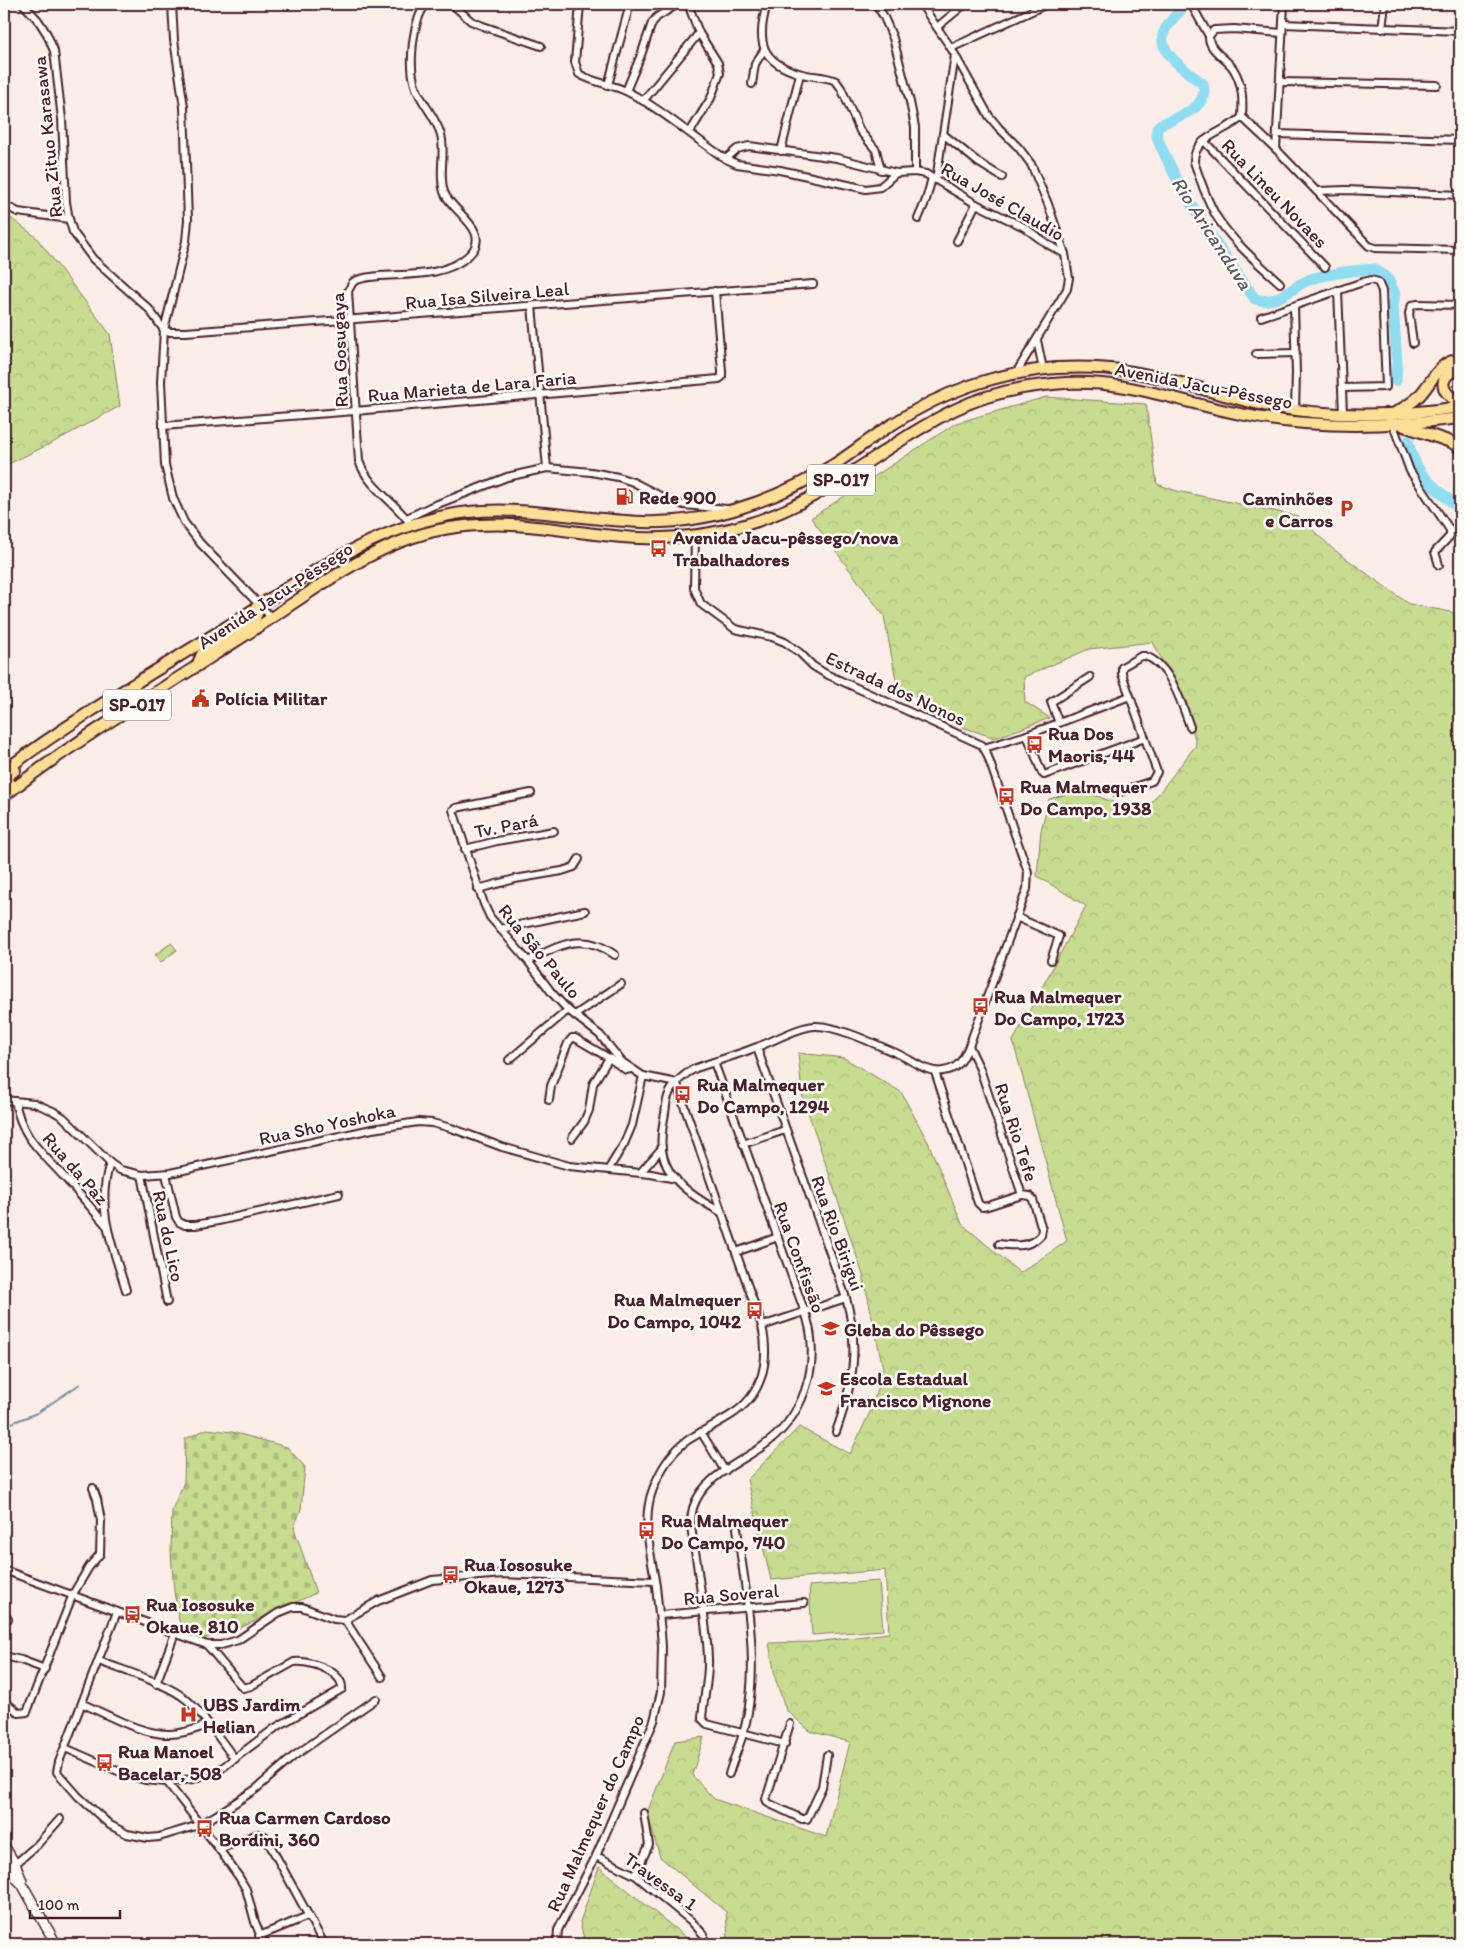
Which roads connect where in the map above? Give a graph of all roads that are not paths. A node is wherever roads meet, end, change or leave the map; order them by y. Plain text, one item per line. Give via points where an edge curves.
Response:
1 (23, 4) edge
2 (172, 4) edge
3 (426, 4) edge
4 (452, 4) edge
5 (580, 4) edge
6 (630, 4) edge
7 (678, 4) edge
8 (688, 4) edge
9 (767, 4) edge
10 (875, 4) edge
11 (921, 4) edge
12 (965, 4) edge
13 (1047, 4) edge
14 (1191, 4) edge
15 (1284, 4) edge
16 (1385, 4) edge
17 (1283, 24) junction
18 (937, 27) junction
19 (1382, 29) junction
20 (1460, 31) edge
21 (1282, 33) junction
22 (699, 34) junction
23 (1209, 36) junction
24 (541, 46) dead end
25 (764, 50) junction
26 (953, 51) junction
27 (800, 74) junction
28 (1281, 82) junction
29 (752, 84) dead end
30 (608, 85) junction
31 (1437, 85) dead end
32 (626, 91) junction
33 (643, 101) junction
34 (1242, 117) junction
35 (690, 132) junction
36 (943, 134) junction
37 (1277, 134) junction
38 (1460, 140) edge
39 (1204, 141) junction
40 (1276, 149) junction
41 (781, 150) junction
42 (726, 159) junction
43 (881, 170) junction
44 (915, 172) junction
45 (896, 173) junction
46 (1002, 177) dead end
47 (934, 179) junction
48 (1317, 191) junction
49 (1460, 195) edge
50 (976, 204) junction
51 (4, 205) edge
52 (69, 219) junction
53 (918, 219) dead end
54 (957, 241) dead end
55 (1460, 250) edge
56 (1065, 254) junction
57 (1325, 267) dead end
58 (1280, 283) dead end
59 (813, 284) dead end
60 (1338, 290) junction
61 (716, 292) junction
62 (1460, 305) edge
63 (532, 306) junction
64 (1294, 306) junction
65 (1261, 317) dead end
66 (349, 321) junction
67 (164, 330) junction
68 (1037, 340) junction
69 (1413, 343) dead end
70 (1296, 353) junction
71 (1256, 354) dead end
72 (1460, 360) edge
73 (1460, 368) edge
74 (1043, 369) junction
75 (1016, 373) junction
76 (1342, 388) junction
77 (540, 396) junction
78 (1460, 401) edge
79 (1460, 407) edge
80 (1295, 410) junction
81 (355, 411) junction
82 (1343, 414) junction
83 (1394, 414) junction
84 (1460, 418) edge
85 (1397, 425) junction
86 (163, 426) junction
87 (1460, 448) edge
88 (547, 468) junction
89 (740, 508) junction
90 (409, 522) junction
91 (695, 536) junction
92 (1439, 565) dead end
93 (324, 567) junction
94 (261, 605) junction
95 (286, 608) junction
96 (272, 618) junction
97 (196, 667) junction
98 (1090, 677) dead end
99 (1130, 696) junction
100 (1059, 723) junction
101 (70, 724) junction
102 (1190, 727) dead end
103 (1027, 735) junction
104 (1145, 738) junction
105 (984, 748) junction
106 (4, 771) edge
107 (12, 786) edge
108 (531, 793) dead end
109 (1117, 793) dead end
110 (4, 796) edge
111 (554, 830) dead end
112 (465, 849) junction
113 (579, 859) dead end
114 (478, 889) junction
115 (585, 911) dead end
116 (1016, 917) junction
117 (500, 929) junction
118 (615, 955) dead end
119 (1051, 960) dead end
120 (528, 961) junction
121 (621, 984) dead end
122 (568, 1010) junction
123 (575, 1015) junction
124 (969, 1046) junction
125 (757, 1048) junction
126 (609, 1058) junction
127 (509, 1060) dead end
128 (714, 1062) junction
129 (631, 1069) junction
130 (935, 1072) junction
131 (643, 1076) junction
132 (677, 1083) junction
133 (668, 1095) junction
134 (681, 1098) junction
135 (4, 1100) edge
136 (549, 1100) dead end
137 (15, 1101) junction
138 (785, 1130) junction
139 (572, 1138) dead end
140 (743, 1144) junction
141 (662, 1148) junction
142 (110, 1163) junction
143 (611, 1165) dead end
144 (640, 1173) junction
145 (166, 1174) junction
146 (142, 1175) junction
147 (676, 1179) junction
148 (339, 1194) dead end
149 (1022, 1195) junction
150 (721, 1212) junction
151 (106, 1225) junction
152 (778, 1237) junction
153 (999, 1244) dead end
154 (736, 1252) junction
155 (126, 1290) dead end
156 (846, 1298) junction
157 (167, 1302) dead end
158 (804, 1311) junction
159 (762, 1326) junction
160 (701, 1432) junction
161 (836, 1432) dead end
162 (725, 1471) junction
163 (93, 1488) dead end
164 (737, 1528) dead end
165 (4, 1570) edge
166 (655, 1581) junction
167 (73, 1594) junction
168 (804, 1603) dead end
169 (747, 1608) junction
170 (117, 1612) junction
171 (704, 1612) junction
172 (660, 1615) junction
173 (345, 1620) junction
174 (175, 1633) junction
175 (207, 1644) junction
176 (4, 1656) edge
177 (99, 1661) junction
178 (45, 1669) junction
179 (382, 1677) dead end
180 (156, 1684) junction
181 (376, 1699) dead end
182 (4, 1701) edge
183 (83, 1704) junction
184 (790, 1724) dead end
185 (208, 1725) junction
186 (743, 1733) junction
187 (785, 1744) junction
188 (65, 1748) junction
189 (827, 1755) dead end
190 (235, 1759) junction
191 (729, 1774) dead end
192 (167, 1782) junction
193 (644, 1813) dead end
194 (60, 1819) dead end
195 (199, 1825) junction
196 (4, 1846) edge
197 (220, 1848) junction
198 (596, 1856) junction
199 (4, 1860) edge
200 (13, 1866) junction
201 (635, 1876) junction
202 (308, 1916) junction
203 (704, 1935) dead end
204 (260, 1936) junction
205 (56, 1944) edge
206 (264, 1944) edge
207 (324, 1944) edge
208 (557, 1944) edge

1 - 52 street, Rua Zituo Karasawa via 38,20 54,51
2 - 67 street via 184,107 188,220 183,257
3 - 66 street, Rua Gosugaya via 416,22 413,41 415,86 434,116 442,137 444,191 450,203 474,228 476,242 471,254 443,270 357,279 348,291
4 - 24 street via 472,21
5 - 30 street via 576,70 584,77
6 - 30 street
7 - 32 street via 652,23
8 - 22 street
9 - 25 street via 761,40
10 - 44 street via 893,38 910,102 915,128
11 - 18 street
12 - 18 street
13 - 26 street
14 - 23 street
15 - 17 street
16 - 19 street
17 - 19 street
17 - 21 street
18 - 26 street
19 - 20 street
21 - 23 street via 1224,29 1214,30
21 - 28 street
22 - 33 street
22 - 35 street via 718,63 720,73 711,98
23 - 34 street via 1210,45 1232,67 1239,80
25 - 27 street via 780,65
25 - 29 street via 755,64
26 - 36 street
26 - 56 street via 989,116 1031,164
27 - 41 street
27 - 43 street via 834,80 841,88 860,131 876,150
28 - 31 street
28 - 37 street
30 - 32 street
32 - 33 street
33 - 35 street
34 - 39 street
34 - 40 street
35 - 42 street
36 - 46 street
36 - 47 street
37 - 38 street
37 - 40 street
39 - 57 street, Rua Lineu Novaes
39 - 58 street via 1197,148 1194,162 1214,212 1238,243
40 - 48 street
41 - 42 street, Rua José Claudio via 742,146
41 - 43 street, Rua José Claudio via 836,158
42 - 45 street via 737,164 866,189 880,187
43 - 45 street, Rua José Claudio
44 - 45 street, Rua José Claudio
44 - 47 street, Rua José Claudio
47 - 50 street, Rua José Claudio
47 - 53 street
48 - 49 street
48 - 55 street via 1372,247
50 - 54 street
50 - 56 street, Rua José Claudio via 1020,225
51 - 52 street via 18,212
52 - 67 street, Rua Zituo Karasawa via 73,232 93,259 149,309
56 - 68 street via 1069,278 1067,289
59 - 61 street, Rua Isa Silveira Leal
60 - 64 street
60 - 76 street
60 - 76 street via 1371,280 1381,286 1386,387
61 - 63 street, Rua Isa Silveira Leal
61 - 77 street, Rua Marieta de Lara Faria via 722,376 716,380
62 - 69 street via 1412,306 1409,313
63 - 66 street, Rua Isa Silveira Leal
63 - 77 street
64 - 65 street
64 - 70 street
66 - 67 street, Rua Isa Silveira Leal via 186,332
66 - 81 street, Rua Gosugaya
67 - 86 street
68 - 74 street
68 - 75 street
70 - 71 street
70 - 80 street
72 - 83 highway via 1445,365 1419,396
73 - 78 highway via 1449,373 1443,384 1454,400
74 - 75 highway, Avenida Jacu-Pêssego / SP-017
74 - 80 highway, Avenida Jacu-Pêssego / SP-017 via 1124,370
75 - 89 highway, Avenida Jacu-Pêssego / SP-017 via 941,397 894,423 806,481
76 - 82 street
77 - 81 street, Rua Marieta de Lara Faria
77 - 88 street
79 - 83 highway, Avenida Jacu-Pêssego / SP-017
80 - 82 highway, Avenida Jacu-Pêssego / SP-017
81 - 86 street, Rua Marieta de Lara Faria
81 - 90 street, Rua Gosugaya via 362,470
82 - 83 highway, Avenida Jacu-Pêssego / SP-017
84 - 85 highway, Avenida Jacu-Pêssego / SP-017
85 - 87 highway via 1451,442
85 - 91 highway, Avenida Jacu-Pêssego / SP-017 via 1340,425 1260,417 1118,384 1056,383 992,396 959,408 934,420 797,506 746,525
85 - 92 street via 1410,470 1450,530 1450,536 1436,552
86 - 94 street via 165,465 178,511 200,543
88 - 89 street via 618,477 684,506
88 - 90 street via 507,477 430,507
89 - 90 highway, Avenida Jacu-Pêssego / SP-017 via 693,519 644,522 522,510 450,515
90 - 93 highway, Avenida Jacu-Pêssego / SP-017
91 - 95 highway, Avenida Jacu-Pêssego / SP-017 via 639,538 510,524 450,528 418,536 364,558
91 - 105 street, Estrada dos Nonos via 693,576 696,596 701,604 728,625 743,632 778,638 826,674 975,741
93 - 94 highway, Avenida Jacu-Pêssego / SP-017
93 - 95 highway via 313,579 274,603 276,609
94 - 96 street
94 - 97 highway via 254,620 202,654
94 - 101 highway, Avenida Jacu-Pêssego / SP-017
95 - 96 highway, Avenida Jacu-Pêssego / SP-017
96 - 97 highway, Avenida Jacu-Pêssego / SP-017
97 - 107 highway, Avenida Jacu-Pêssego / SP-017
98 - 100 street via 1051,702
99 - 100 street
99 - 102 street via 1122,667 1147,656 1172,682
99 - 104 street
100 - 103 street
101 - 106 highway, Avenida Jacu-Pêssego / SP-017
101 - 107 highway via 64,736 6,776 5,780
103 - 104 street via 1042,773 1046,775
103 - 105 street
104 - 109 street via 1157,775 1152,781
105 - 116 street via 1028,872 1027,889
107 - 110 highway, Avenida Jacu-Pêssego / SP-017
108 - 112 street, Rua São Paulo via 456,808 453,813
111 - 112 street, Tv. Pará
112 - 114 street, Rua São Paulo
113 - 114 street via 574,866 562,871
114 - 117 street, Rua São Paulo via 487,911
115 - 117 street
116 - 119 street via 1059,936
116 - 124 street
117 - 120 street, Rua São Paulo
118 - 120 street via 604,946 570,942
120 - 122 street, Rua São Paulo
121 - 123 street
122 - 123 street, Rua São Paulo
122 - 127 street
123 - 129 street, Rua São Paulo via 600,1035
124 - 130 street via 958,1066
124 - 149 street, Rua Rio Tefe via 980,1069
125 - 128 street
125 - 130 street via 807,1027 818,1026 866,1040
125 - 138 street, Rua Rio Birigui
126 - 129 street via 626,1070
126 - 136 street via 572,1038 551,1086
126 - 139 street via 592,1087 584,1122
128 - 132 street via 689,1071
128 - 140 street, Rua Confissão
129 - 131 street, Rua São Paulo
130 - 149 street, Rua Rio Tefe via 978,1203 982,1207 988,1206
131 - 132 street, Rua São Paulo
131 - 143 street via 632,1125
132 - 133 street
132 - 134 street, Rua Malmequer do Campo
133 - 134 street
133 - 141 street via 661,1133
134 - 150 street, Rua Malmequer do Campo
135 - 137 street, Rua Sho Yoshoka
137 - 142 street, Rua Sho Yoshoka via 44,1106 63,1117
137 - 151 street, Rua da Paz via 23,1126 35,1146
138 - 140 street
138 - 156 street, Rua Rio Birigui
140 - 152 street, Rua Confissão
141 - 144 street
141 - 147 street via 666,1165
142 - 146 street, Rua Sho Yoshoka via 125,1172
142 - 151 street via 105,1188
144 - 145 street, Rua Sho Yoshoka via 560,1164 450,1128 418,1122
144 - 147 street, Rua Sho Yoshoka
145 - 146 street, Rua Sho Yoshoka
145 - 148 street via 176,1217 185,1225 218,1221
146 - 157 street, Rua do Lico
147 - 150 street
149 - 153 street via 1033,1200 1041,1236 1032,1244
150 - 154 street, Rua Malmequer do Campo
151 - 155 street
152 - 154 street
152 - 158 street, Rua Confissão
154 - 159 street, Rua Malmequer do Campo
156 - 158 street
156 - 161 street, Rua Rio Birigui via 853,1324 854,1366
158 - 159 street
158 - 162 street, Rua Confissão via 810,1327 812,1360 810,1376 798,1407 773,1439
159 - 160 street, Rua Malmequer do Campo via 766,1352 758,1388 741,1408
160 - 162 street
160 - 166 street, Rua Malmequer do Campo via 670,1458 652,1491 647,1519
162 - 171 street, Rua Confissão via 706,1486 693,1508 692,1532
163 - 167 street via 101,1521 101,1548
164 - 169 street
165 - 167 street
166 - 172 street, Rua Malmequer do Campo
166 - 173 street via 503,1574 432,1580 378,1601
167 - 170 street
167 - 178 street
168 - 169 street, Rua Soveral
169 - 171 street, Rua Soveral
169 - 186 street via 751,1662
170 - 174 street
170 - 177 street
171 - 172 street, Rua Soveral
171 - 186 street, Rua Confissão via 708,1660 702,1719 707,1724
172 - 198 street, Rua Malmequer do Campo via 662,1668 659,1705 647,1741
173 - 175 street via 294,1607 278,1613 238,1640 221,1645
173 - 179 street
174 - 175 street
174 - 180 street
175 - 190 street via 243,1688 299,1661 333,1673 343,1687 276,1728
176 - 178 street
177 - 180 street
177 - 183 street
178 - 182 street via 27,1712 19,1713
180 - 185 street via 186,1700
181 - 195 street via 294,1756 256,1789
183 - 185 street via 164,1734 178,1734
183 - 188 street
184 - 187 street
185 - 190 street
186 - 187 street
186 - 191 street
187 - 189 street via 766,1799 802,1820 807,1819 822,1787
188 - 192 street via 127,1775
188 - 195 street via 57,1772 59,1776 103,1820 118,1830 148,1838
190 - 192 street via 194,1779
192 - 195 street
193 - 201 street via 649,1844
194 - 200 street
195 - 197 street
196 - 200 main road
197 - 202 street via 258,1834 265,1836
197 - 204 street via 246,1889
198 - 201 street, Travessa 1
198 - 208 street, Rua Malmequer do Campo via 558,1930
199 - 200 main road
200 - 205 main road
201 - 203 street, Travessa 1
202 - 204 street
202 - 207 street
204 - 206 street

